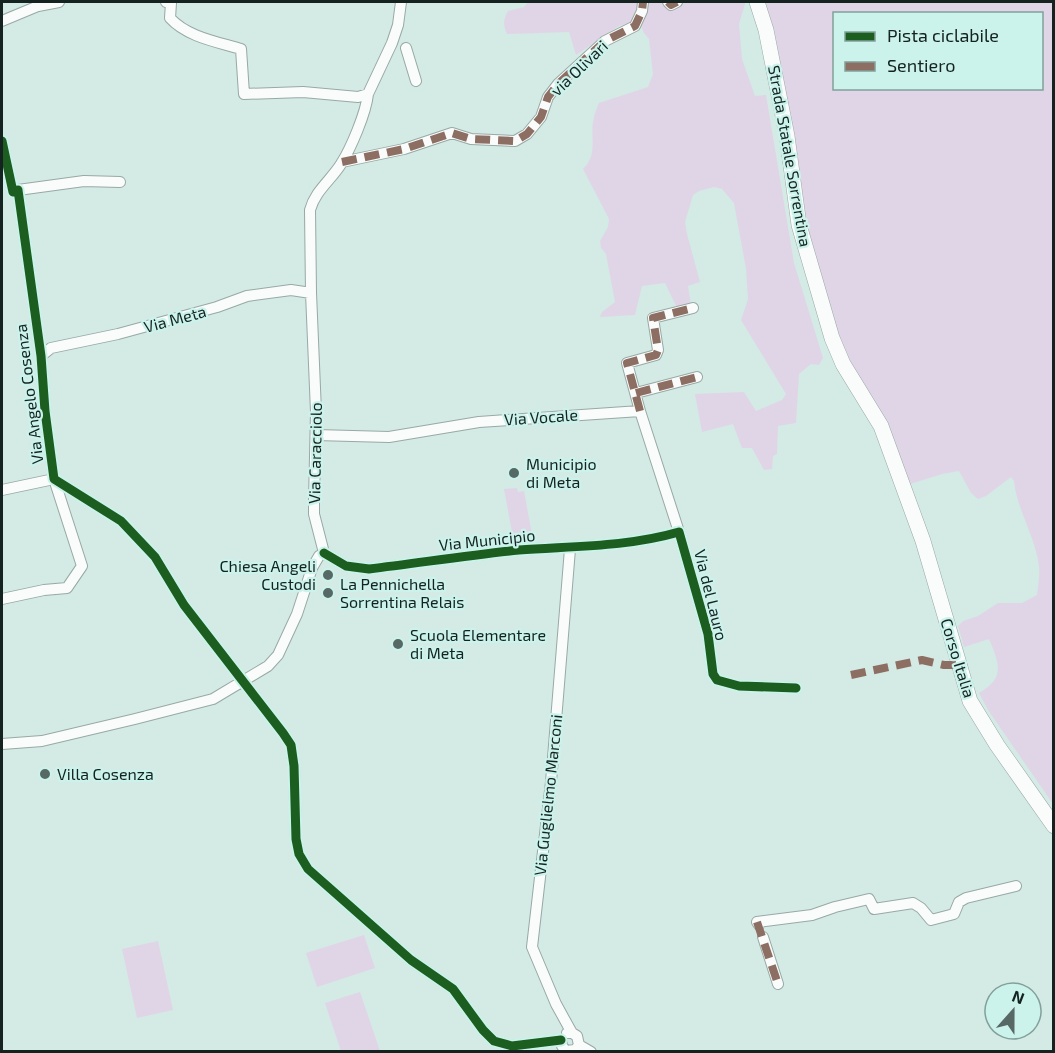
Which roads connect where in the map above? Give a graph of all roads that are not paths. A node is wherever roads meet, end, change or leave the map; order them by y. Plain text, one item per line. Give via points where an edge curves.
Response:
1 (59, 2) edge
2 (171, 2) edge
3 (401, 2) edge
4 (643, 2) edge
5 (668, 2) edge
6 (677, 2) edge
7 (757, 2) edge
8 (2, 21) edge
9 (406, 48) dead end
10 (416, 81) dead end
11 (368, 94) junction
12 (2, 141) edge
13 (4, 160) edge
14 (342, 162) junction
15 (120, 182) dead end
16 (18, 190) junction
17 (311, 293) junction
18 (693, 308) dead end
19 (41, 356) junction
20 (697, 377) dead end
21 (636, 393) junction
22 (640, 411) junction
23 (316, 435) junction
24 (54, 479) junction
25 (2, 490) edge
26 (679, 532) junction
27 (656, 539) joint
28 (923, 541) joint
29 (570, 549) junction
30 (324, 553) junction
31 (2, 599) edge
32 (243, 681) junction
33 (796, 688) dead end
34 (2, 744) edge
35 (1053, 826) edge
36 (1016, 886) dead end
37 (758, 923) dead end
38 (763, 937) dead end
39 (778, 984) dead end
40 (572, 1033) junction
41 (561, 1040) junction
42 (579, 1045) junction
43 (591, 1052) edge

1 - 8 street
2 - 11 street via 170,18 176,24 241,49 244,94
3 - 11 street, Via Caracciolo via 392,42
4 - 14 street, via Olivari via 635,26 605,41 558,84 541,117 515,141 471,139 452,133 404,149
5 - 6 street
7 - 28 main road, Strada Statale Sorrentina via 788,136 799,225 832,338 843,364 881,426
9 - 10 street
11 - 14 street, Via Caracciolo via 367,106
12 - 13 street, Via Angelo Cosenza
13 - 16 street, Via Angelo Cosenza via 13,192
14 - 17 street, Via Caracciolo via 313,199 310,210
15 - 16 street via 84,181
16 - 19 street, Via Angelo Cosenza
17 - 19 street, Via Meta via 291,290 247,296 118,334 51,348
17 - 23 street, Via Caracciolo
18 - 21 street via 653,318 656,355 627,363
19 - 24 street, Via Angelo Cosenza
20 - 21 street
21 - 22 street
22 - 23 street, Via Vocale via 479,422 389,437
22 - 26 street
23 - 30 street, Via Caracciolo via 314,514
24 - 25 street
24 - 31 street via 82,566 67,588
24 - 32 street, Via Angelo Cosenza via 121,521 155,556 184,605
26 - 27 street, Via del Lauro
26 - 33 street, Via del Lauro via 717,680 739,686
27 - 29 street, Via Municipio
28 - 35 main road, Corso Italia via 970,701
29 - 30 street, Via Municipio via 520,550 369,569 346,566
29 - 40 street, Via Guglielmo Marconi via 551,782 532,947
30 - 32 street via 312,568 278,655
32 - 34 street via 213,699 146,717 42,741
32 - 41 street, Via Angelo Cosenza via 291,745 298,854 308,869 411,960 453,988 494,1041 512,1046
36 - 37 street via 966,898 954,914 931,920 913,903 874,909 869,899 813,915
38 - 39 street
40 - 41 street
40 - 42 street via 579,1039
41 - 42 street via 566,1051
42 - 43 street

